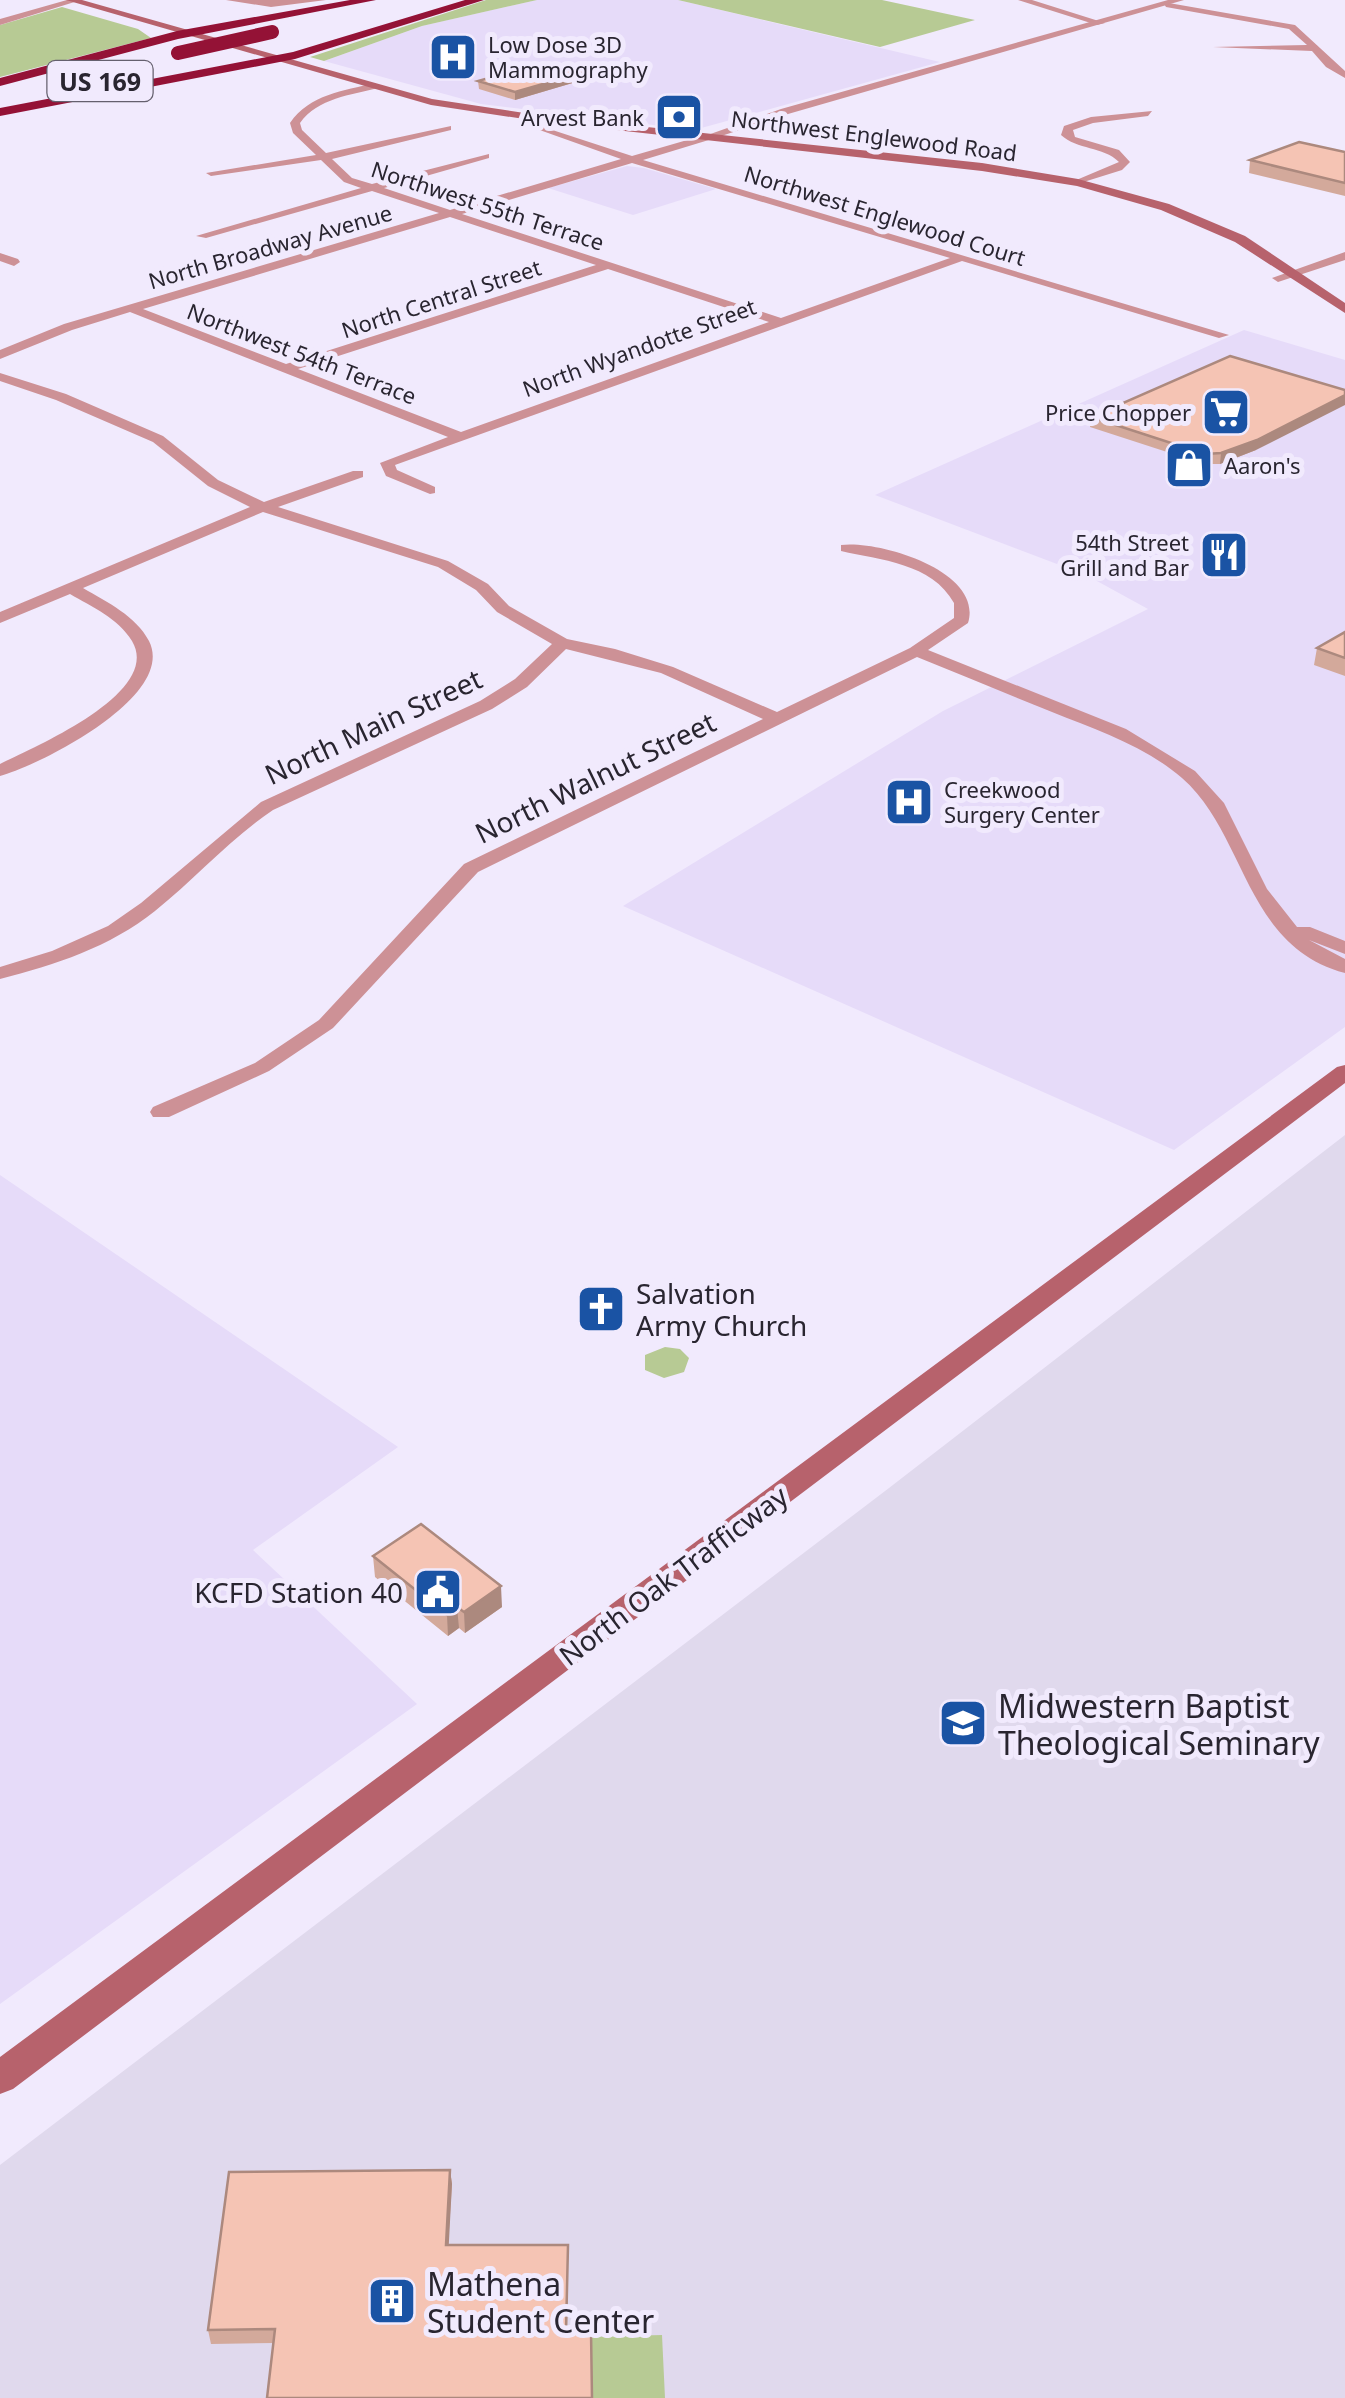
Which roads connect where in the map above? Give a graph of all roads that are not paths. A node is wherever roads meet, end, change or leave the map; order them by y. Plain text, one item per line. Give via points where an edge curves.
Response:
1 (74, 0) edge
2 (101, 0) edge
3 (230, 0) edge
4 (322, 0) edge
5 (455, 0) edge
6 (478, 0) edge
7 (1022, 0) edge
8 (1178, 0) edge
9 (374, 4) edge
10 (1166, 4) junction
11 (0, 19) edge
12 (1100, 23) junction
13 (151, 24) junction
14 (344, 25) dead end
15 (187, 28) junction
16 (288, 38) dead end
17 (159, 40) junction
18 (1218, 48) dead end
19 (1313, 48) junction
20 (160, 57) dead end
21 (280, 58) junction
22 (125, 65) dead end
23 (303, 65) junction
24 (235, 68) junction
25 (1345, 74) edge
26 (0, 82) edge
27 (375, 86) junction
28 (0, 93) edge
29 (430, 102) junction
30 (0, 103) edge
31 (823, 104) junction
32 (0, 112) edge
33 (1148, 112) dead end
34 (538, 126) junction
35 (759, 126) junction
36 (447, 128) dead end
37 (708, 136) junction
38 (690, 142) junction
39 (765, 142) junction
40 (485, 156) dead end
41 (324, 157) junction
42 (633, 160) junction
43 (211, 173) dead end
44 (1078, 183) junction
45 (367, 189) junction
46 (448, 214) junction
47 (202, 236) dead end
48 (1345, 256) edge
49 (960, 258) junction
50 (608, 265) junction
51 (1295, 273) junction
52 (1278, 278) junction
53 (130, 308) junction
54 (1345, 309) edge
55 (778, 320) junction
56 (1345, 324) edge
57 (1223, 336) dead end
58 (0, 355) edge
59 (287, 368) junction
60 (0, 377) edge
61 (458, 436) junction
62 (358, 474) dead end
63 (430, 490) dead end
64 (262, 507) junction
65 (846, 548) dead end
66 (73, 589) junction
67 (0, 618) edge
68 (562, 643) junction
69 (916, 651) junction
70 (778, 719) junction
71 (0, 770) edge
72 (1290, 926) junction
73 (1345, 948) edge
74 (1345, 967) edge
75 (0, 973) edge
76 (1345, 1072) edge
77 (160, 1112) dead end
78 (0, 2078) edge

1 - 11 street
1 - 13 main road, Northwest Englewood Road
2 - 15 main road, Northwest Englewood Road
3 - 4 street
5 - 14 highway
6 - 21 highway
7 - 12 street
8 - 10 street, North Broadway Avenue
9 - 15 highway
9 - 20 highway, US 169, bridge
10 - 12 street, North Broadway Avenue
10 - 19 street via 1284,24 1303,33
12 - 31 street, North Broadway Avenue
13 - 15 main road, Northwest Englewood Road
13 - 17 highway
15 - 17 highway
15 - 21 main road, Northwest Englewood Road
16 - 30 highway, US 169
17 - 26 highway
18 - 19 street
19 - 25 street
21 - 23 main road, Northwest Englewood Road
21 - 24 highway
22 - 28 highway, US 169
23 - 24 highway
23 - 27 main road, Northwest Englewood Road
24 - 32 highway
27 - 29 main road, Northwest Englewood Road
27 - 41 street, Northwest 55th Terrace via 314,104 296,118 298,131
29 - 34 main road, Northwest Englewood Road
29 - 37 main road, Northwest Englewood Road
31 - 35 street, North Broadway Avenue
31 - 37 street, North Broadway Avenue
33 - 44 street via 1068,128 1071,139 1115,152 1124,162
34 - 38 main road, Northwest Englewood Road
34 - 42 street, Northwest Englewood Court
35 - 37 street, North Broadway Avenue
35 - 39 main road via 754,134
36 - 41 street
37 - 38 street, North Broadway Avenue
37 - 39 main road, Northwest Englewood Road
38 - 42 street, North Broadway Avenue
38 - 52 main road, Northwest Englewood Road via 956,170 1092,196 1214,239
39 - 44 main road, Northwest Englewood Road
40 - 45 street
41 - 43 street
41 - 45 street, Northwest 55th Terrace
42 - 46 street, North Broadway Avenue
42 - 49 street, Northwest Englewood Court
44 - 51 main road, Northwest Englewood Road via 1197,220
45 - 46 street, Northwest 55th Terrace
45 - 47 street
46 - 50 street, Northwest 55th Terrace
46 - 53 street, North Broadway Avenue
48 - 51 street
49 - 55 street, North Wyandotte Street
49 - 57 street, Northwest Englewood Court
50 - 55 street, Northwest 55th Terrace
50 - 59 street, North Central Street
51 - 52 street
51 - 54 main road, Northwest Englewood Road
52 - 56 main road, Northwest Englewood Road
53 - 58 street, North Broadway Avenue
53 - 59 street, Northwest 54th Terrace
55 - 61 street, North Wyandotte Street
59 - 61 street, Northwest 54th Terrace
60 - 64 street via 158,439 213,483
61 - 63 street, North Wyandotte Street via 386,463 391,474
62 - 64 street
64 - 66 street
64 - 68 street via 443,564
65 - 69 street, North Walnut Street via 912,563 958,592 962,620
66 - 67 street
66 - 71 street via 114,608 140,634 147,652 143,677 135,690 85,724
68 - 70 street via 667,670
68 - 75 street, North Main Street via 521,683 486,705 267,806 119,927
69 - 70 street, North Walnut Street
69 - 72 street via 1120,733 1176,765 1215,804 1258,890
70 - 77 street, North Walnut Street via 471,868 326,1024 262,1066
72 - 73 street
72 - 74 street via 1301,944
76 - 78 main road, North Oak Trafficway

